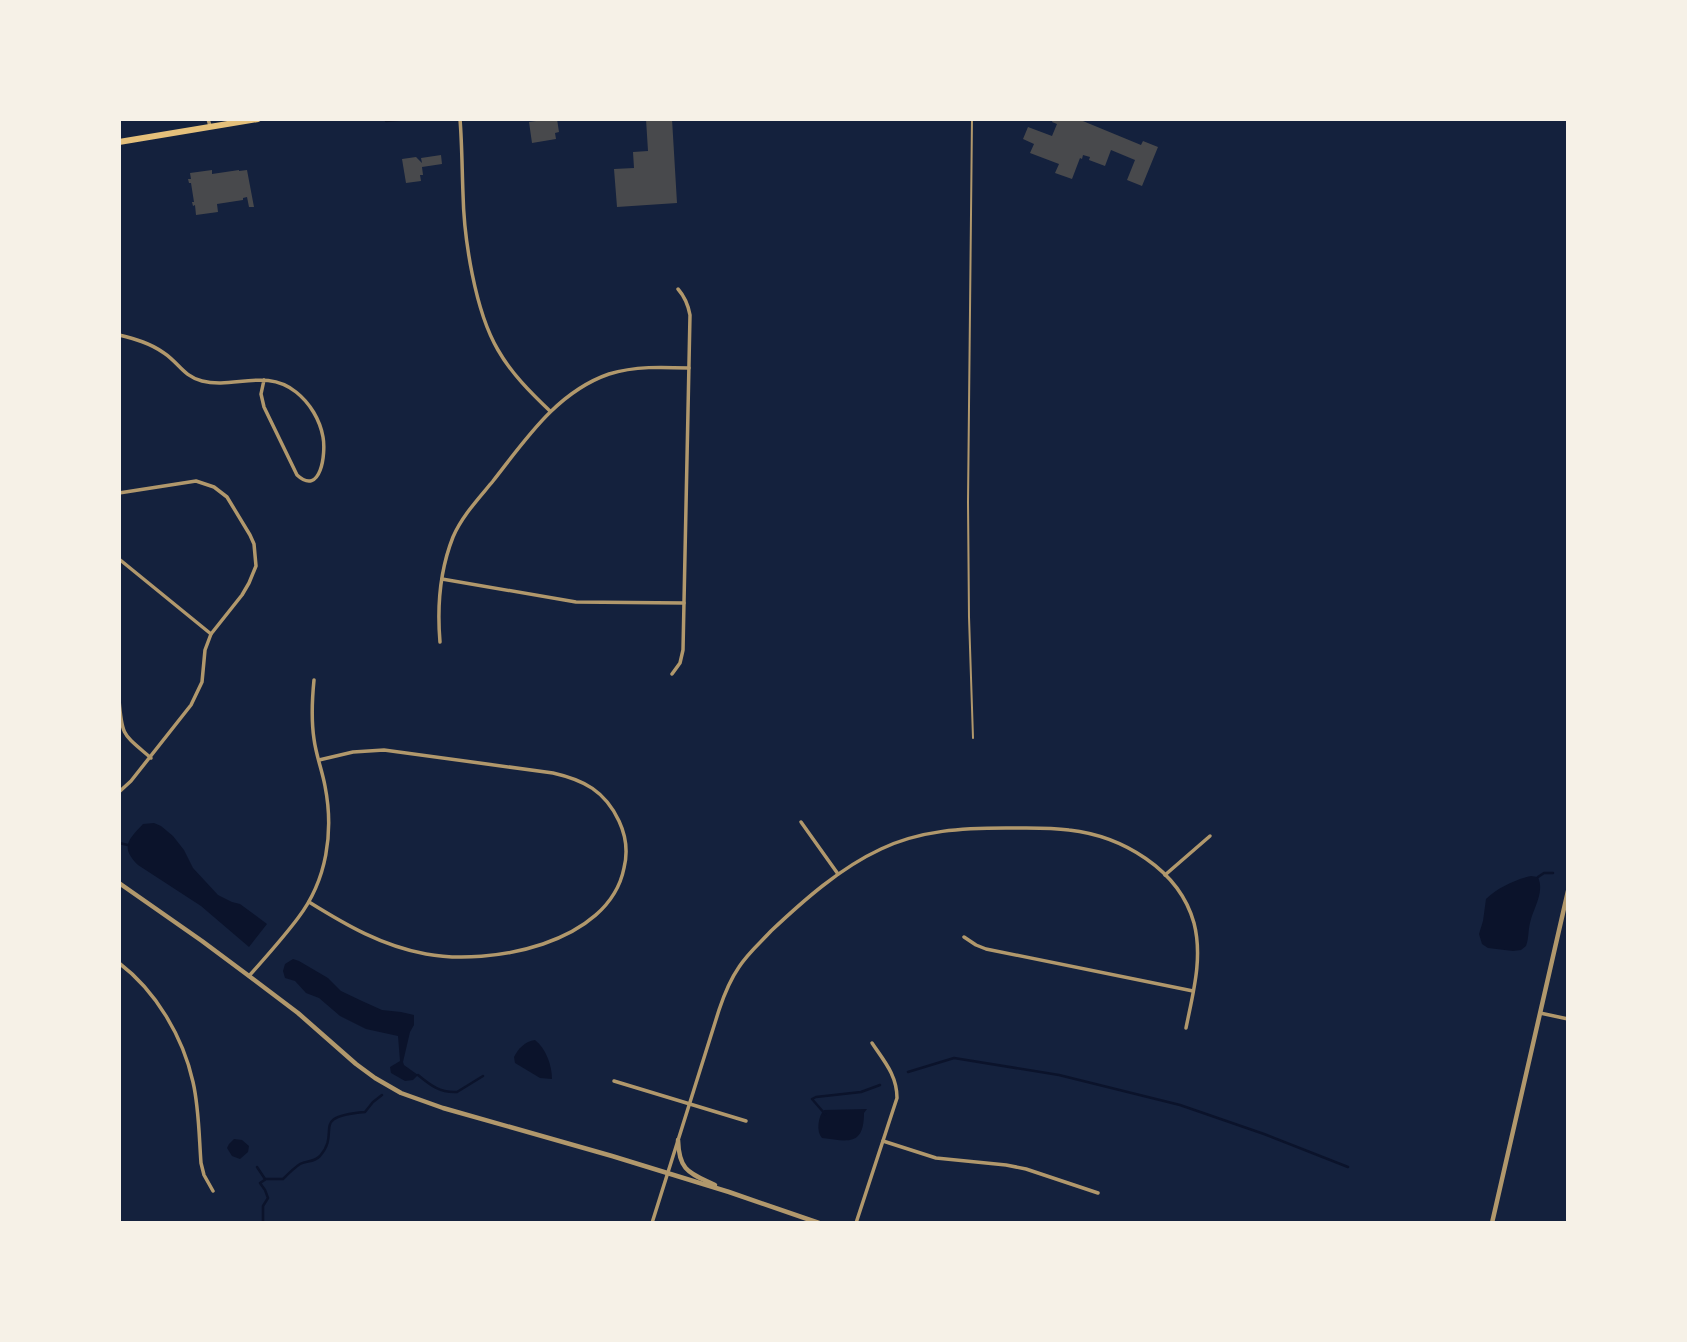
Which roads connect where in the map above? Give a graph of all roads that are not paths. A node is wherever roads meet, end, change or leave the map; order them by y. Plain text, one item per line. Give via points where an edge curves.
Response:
1 (258, 119) edge
2 (460, 119) edge
3 (972, 119) edge
4 (209, 123) edge
5 (119, 142) edge
6 (678, 289) dead end
7 (119, 335) edge
8 (689, 368) junction
9 (264, 380) junction
10 (550, 411) junction
11 (119, 493) edge
12 (119, 559) edge
13 (442, 579) junction
14 (684, 603) junction
15 (211, 634) junction
16 (440, 642) dead end
17 (672, 674) dead end
18 (314, 680) dead end
19 (119, 700) edge
20 (973, 738) dead end
21 (151, 758) junction
22 (318, 760) junction
23 (119, 792) edge
24 (801, 821) dead end
25 (1210, 836) dead end
26 (838, 874) junction
27 (1165, 875) junction
28 (119, 883) edge
29 (1568, 891) edge
30 (309, 902) junction
31 (964, 937) dead end
32 (119, 963) edge
33 (250, 976) junction
34 (1193, 991) junction
35 (1540, 1013) junction
36 (1568, 1019) edge
37 (1186, 1028) dead end
38 (872, 1043) dead end
39 (614, 1081) dead end
40 (689, 1105) junction
41 (746, 1121) dead end
42 (678, 1140) junction
43 (883, 1141) junction
44 (668, 1173) junction
45 (213, 1191) dead end
46 (729, 1192) junction
47 (1098, 1193) dead end
48 (652, 1223) edge
49 (819, 1223) edge
50 (856, 1223) edge
51 (1492, 1223) edge

1 - 4 main road
2 - 10 street via 465,224 488,332 514,373
3 - 20 lane via 968,556
4 - 5 main road
6 - 8 street via 690,315
7 - 9 street via 155,347 184,373 202,381
8 - 10 street via 638,368 609,374 576,390
8 - 14 street
9 - 9 street via 299,394 319,423 324,452 312,482 297,475 264,407
10 - 13 street via 460,523
11 - 15 street via 196,481 214,486 227,497 254,544 256,566 242,595
12 - 15 street
13 - 14 street via 576,602
13 - 16 street
14 - 17 street via 683,655
15 - 21 street via 197,694
18 - 22 street via 311,709
19 - 21 street via 124,733
21 - 23 street
22 - 30 street via 327,802 328,840 322,872
22 - 30 street via 384,750 571,777 592,787 610,805 623,829 625,863 614,894 583,924 548,942 482,957 441,957 404,949 372,938
24 - 26 street
25 - 27 street
26 - 27 street via 883,848 944,830 1051,828 1124,845
26 - 40 street via 782,921 740,965 722,1001
27 - 34 street via 1194,922 1198,962
28 - 33 street
29 - 35 street
30 - 33 street
31 - 34 street via 986,949
32 - 45 street via 148,991 181,1043 194,1083 201,1163
33 - 44 street via 356,1064 401,1093
34 - 37 street
35 - 36 street
35 - 51 street
38 - 43 street via 897,1088
39 - 40 street
40 - 41 street
40 - 42 street
42 - 44 street
42 - 46 street via 679,1157 686,1169
43 - 47 street via 936,1158 1015,1167
43 - 50 street
44 - 46 street
44 - 48 street
46 - 49 street

